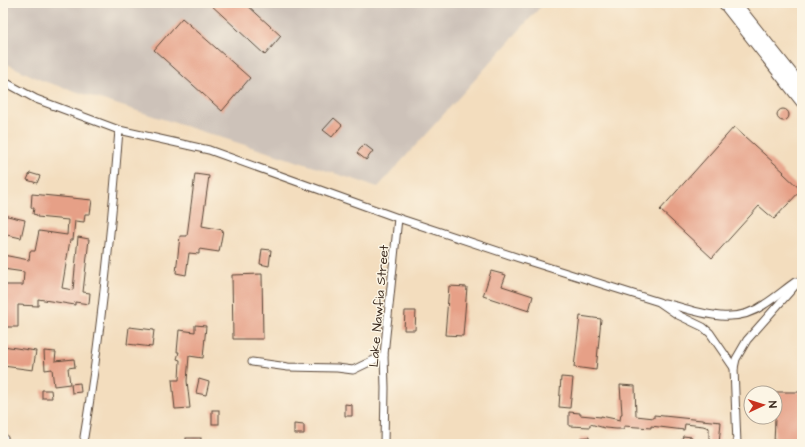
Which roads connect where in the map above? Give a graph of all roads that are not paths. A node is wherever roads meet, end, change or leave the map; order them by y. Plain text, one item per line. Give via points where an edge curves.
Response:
1 (724, 3) edge
2 (735, 3) edge
3 (3, 81) edge
4 (802, 87) edge
5 (802, 102) edge
6 (119, 130) junction
7 (398, 218) junction
8 (802, 278) edge
9 (659, 302) junction
10 (384, 355) junction
11 (252, 362) dead end
12 (734, 368) junction
13 (3, 437) edge
14 (84, 437) dead end
15 (7, 444) edge
16 (384, 444) edge
17 (737, 444) edge

1 - 5 main road
2 - 4 main road
3 - 6 street via 36,100
6 - 7 street via 209,150
6 - 14 street via 96,368
7 - 9 street
7 - 10 street, Lake Nawfia Street
8 - 9 street via 764,305 732,317 707,314
8 - 12 street via 748,340 736,359
9 - 12 street via 710,333
10 - 11 street via 353,370 288,367
10 - 16 street, Lake Nawfia Street
12 - 17 street
13 - 15 street

